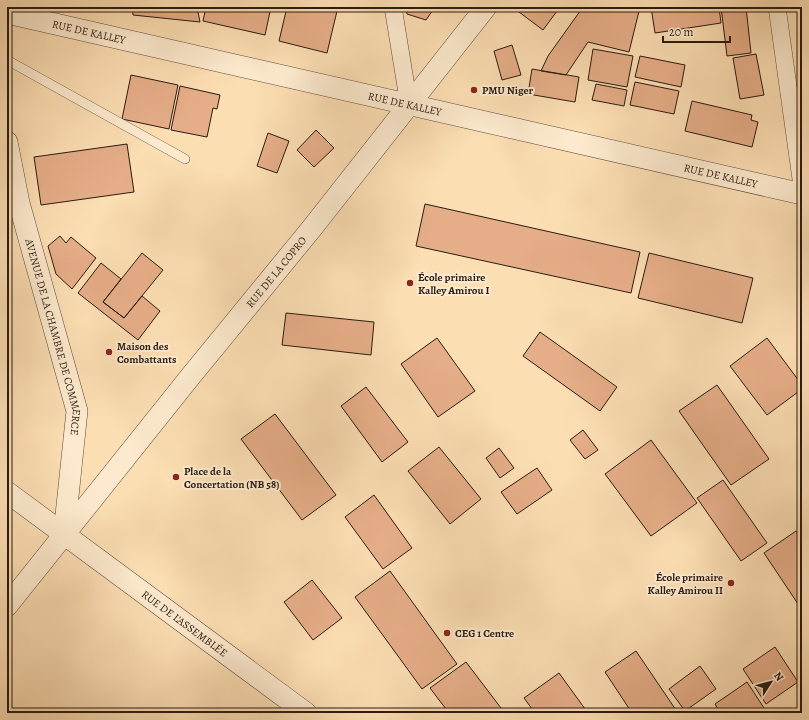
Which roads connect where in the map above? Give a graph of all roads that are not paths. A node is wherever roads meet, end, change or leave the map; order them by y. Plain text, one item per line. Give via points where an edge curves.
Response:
1 (393, 7) edge
2 (486, 7) edge
3 (777, 7) edge
4 (7, 13) edge
5 (7, 60) edge
6 (409, 105) junction
7 (7, 142) edge
8 (185, 159) dead end
9 (802, 186) edge
10 (802, 194) edge
11 (7, 492) edge
12 (64, 534) junction
13 (7, 606) edge
14 (306, 713) edge

1 - 6 street
2 - 6 street, RUE DE LA COPRO
3 - 9 street
4 - 6 street, RUE DE KALLEY
5 - 8 lane
6 - 10 street, RUE DE KALLEY
6 - 12 street, RUE DE LA COPRO
7 - 12 street, AVENUE DE LA CHAMBRE DE COMMERCE via 19,203 77,411
11 - 12 street, RUE DE L'ASSEMBLÉE
12 - 13 street, RUE DE LA COPRO
12 - 14 street, RUE DE L'ASSEMBLÉE

